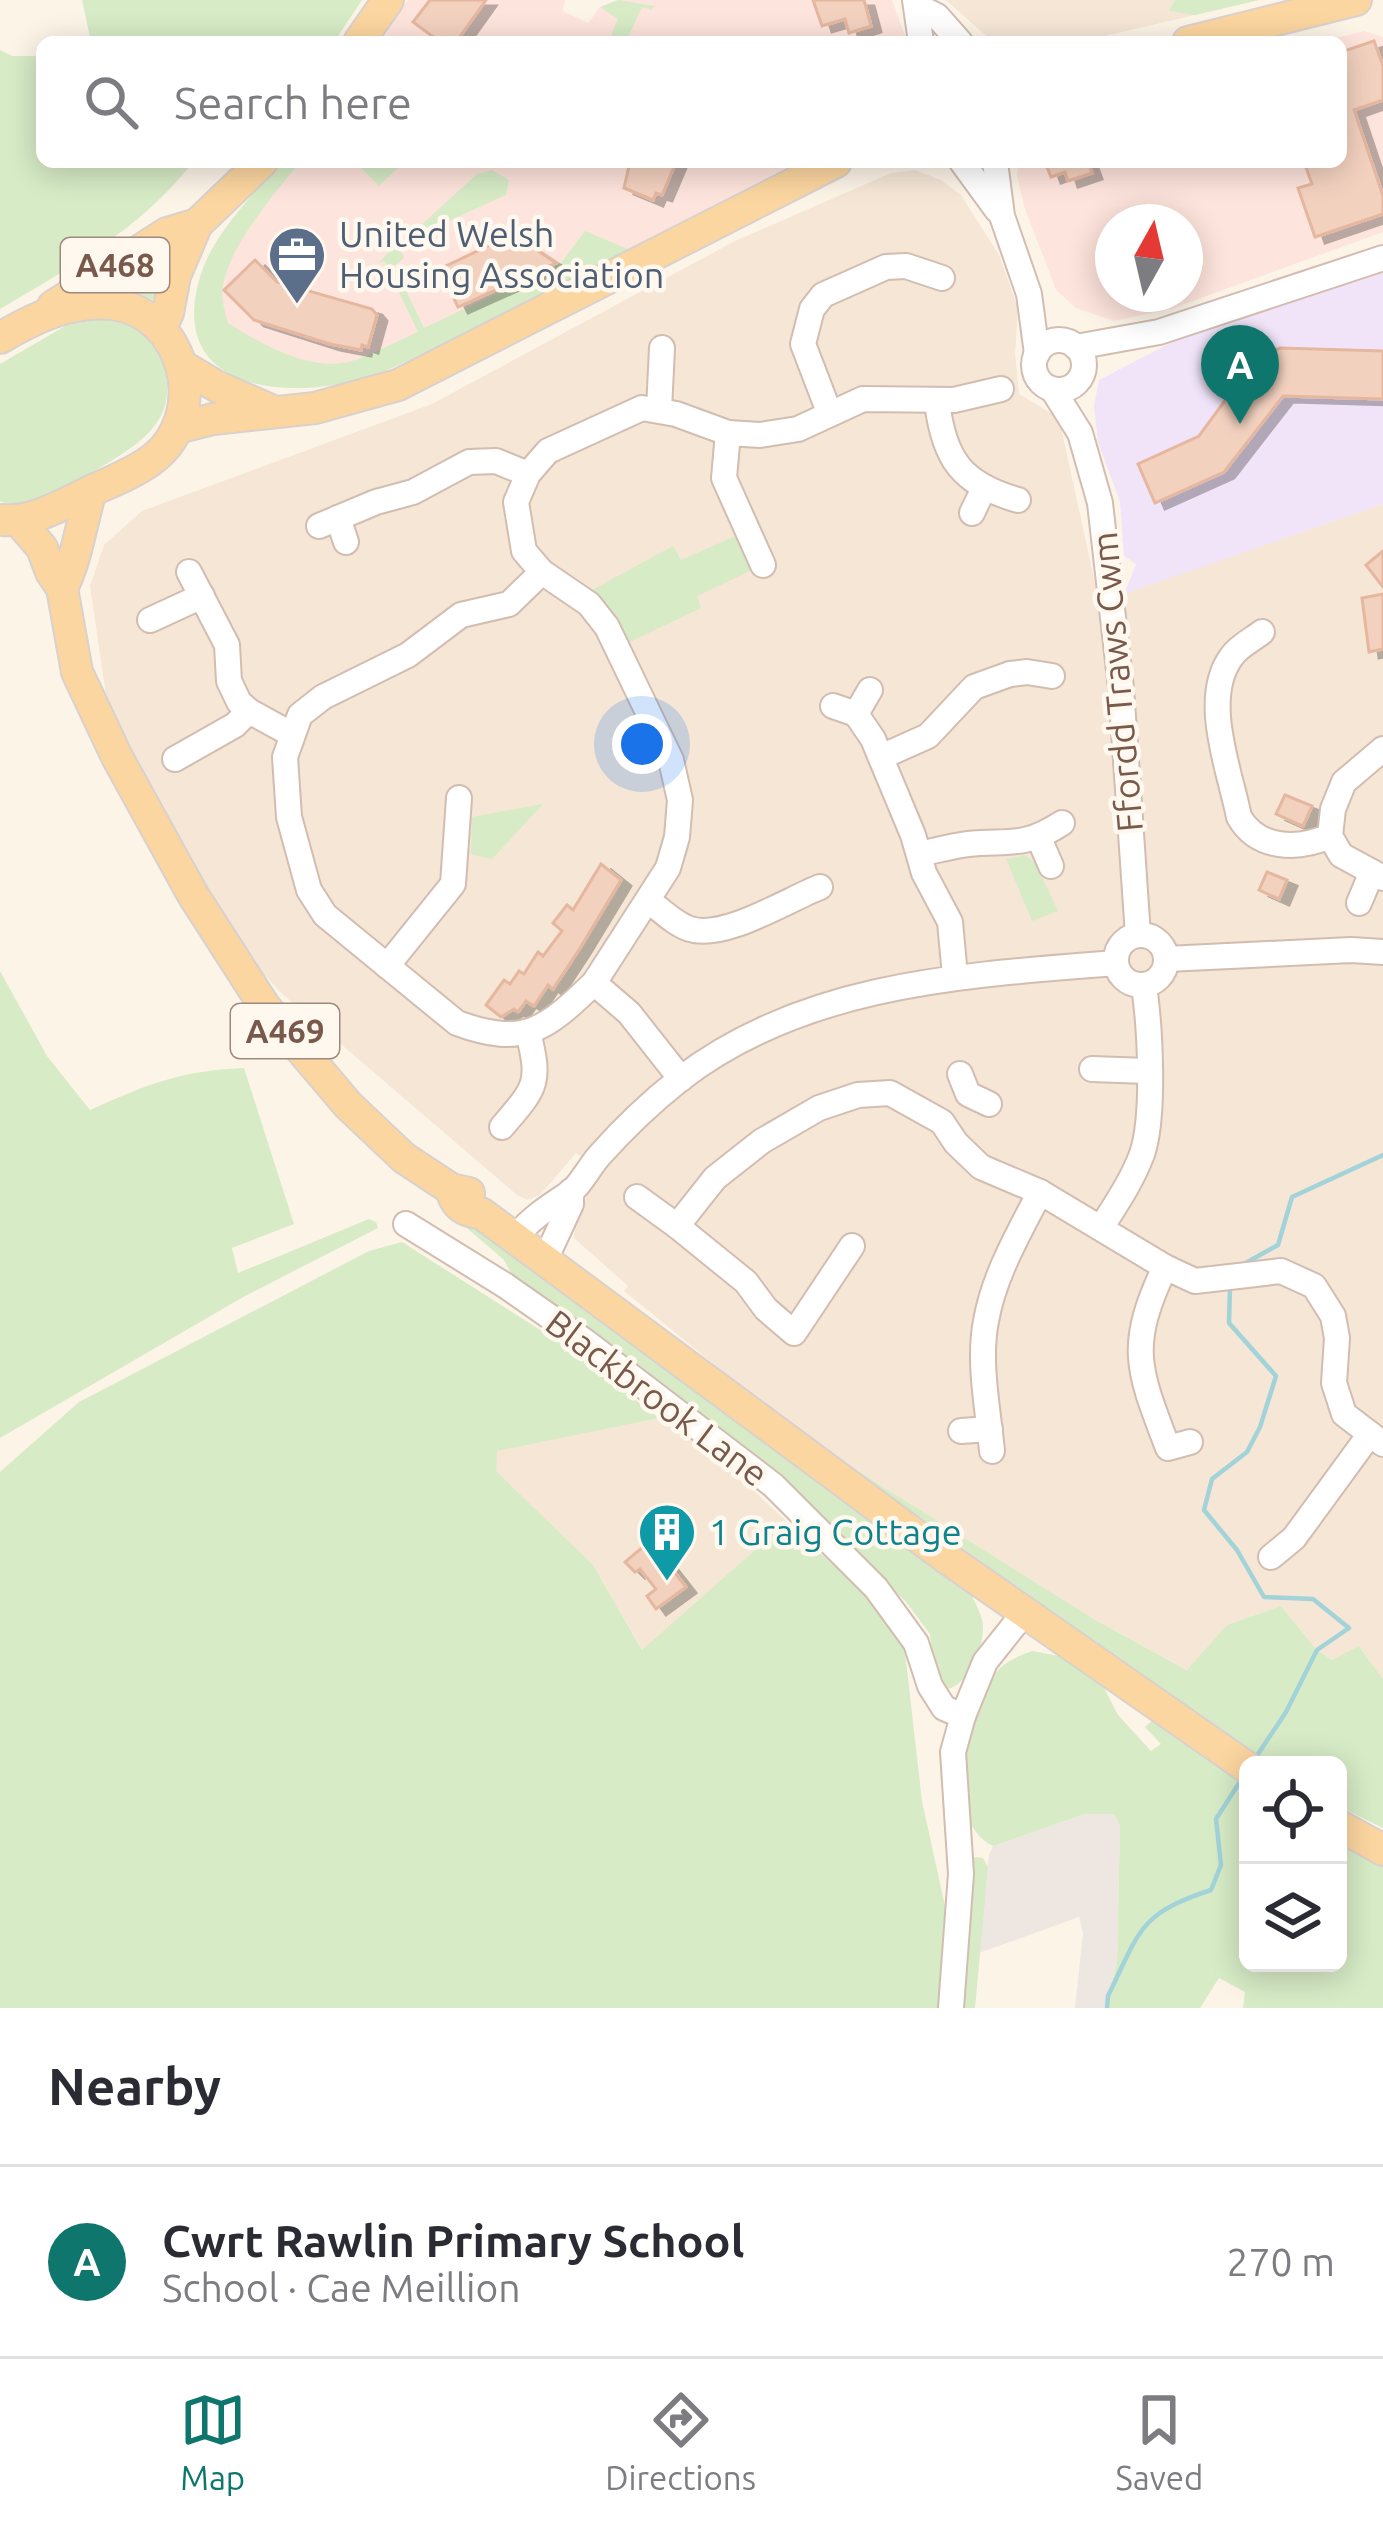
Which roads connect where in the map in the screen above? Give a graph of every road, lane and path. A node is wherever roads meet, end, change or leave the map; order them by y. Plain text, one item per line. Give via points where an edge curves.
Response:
1 (388, 0) edge
2 (1356, 0) edge
3 (917, 4) edge
4 (363, 36) edge
5 (920, 36) edge
6 (955, 36) edge
7 (1212, 36) edge
8 (256, 168) edge
9 (827, 168) edge
10 (966, 168) edge
11 (996, 168) edge
12 (1002, 217) junction
13 (196, 224) junction
14 (928, 244) dead end
15 (1383, 258) edge
16 (1029, 294) junction
17 (39, 316) junction
18 (161, 328) junction
19 (0, 338) edge
20 (1036, 358) junction
21 (1076, 359) junction
22 (669, 360) dead end
23 (181, 364) junction
24 (1050, 388) junction
25 (1001, 389) junction
26 (937, 401) junction
27 (659, 410) junction
28 (273, 411) junction
29 (829, 412) junction
30 (177, 428) junction
31 (728, 433) junction
32 (1080, 433) junction
33 (528, 474) junction
34 (91, 490) junction
35 (1018, 500) dead end
36 (9, 520) edge
37 (334, 529) dead end
38 (764, 565) dead end
39 (189, 572) dead end
40 (542, 572) junction
41 (62, 587) junction
42 (202, 596) junction
43 (150, 620) dead end
44 (1262, 632) dead end
45 (1032, 644) dead end
46 (870, 690) dead end
47 (249, 711) junction
48 (291, 734) junction
49 (187, 744) dead end
50 (1383, 749) edge
51 (881, 757) junction
52 (459, 797) dead end
53 (1062, 823) dead end
54 (1330, 836) junction
55 (1039, 838) junction
56 (919, 854) junction
57 (1051, 866) dead end
58 (1377, 875) edge
59 (802, 885) dead end
60 (649, 902) junction
61 (1360, 903) dead end
62 (1138, 935) junction
63 (1383, 952) edge
64 (1167, 959) junction
65 (1116, 963) junction
66 (387, 966) junction
67 (955, 976) junction
68 (594, 983) junction
69 (1144, 986) junction
70 (528, 1032) junction
71 (1092, 1069) dead end
72 (1147, 1071) junction
73 (681, 1078) junction
74 (972, 1091) dead end
75 (942, 1121) junction
76 (502, 1127) dead end
77 (571, 1191) junction
78 (1040, 1192) junction
79 (637, 1197) dead end
80 (406, 1224) dead end
81 (677, 1226) junction
82 (1101, 1228) junction
83 (515, 1238) junction
84 (852, 1246) dead end
85 (545, 1260) junction
86 (1165, 1268) junction
87 (961, 1431) dead end
88 (1377, 1439) edge
89 (1190, 1442) dead end
90 (1271, 1557) dead end
91 (1024, 1613) junction
92 (963, 1715) junction
93 (1239, 1762) edge
94 (1347, 1830) edge
95 (1383, 1850) edge
96 (951, 2008) edge

1 - 4 main road
2 - 7 main road
3 - 5 street
3 - 6 street
8 - 13 main road, A468
9 - 28 main road via 398,386
10 - 12 street
11 - 12 street
12 - 16 street
13 - 17 main road, A468 via 167,233
13 - 18 main road, A468
14 - 29 street via 931,274 886,267 823,295 812,309 803,344
15 - 21 street
16 - 20 street
16 - 21 street
17 - 18 main road via 116,304
17 - 19 main road
18 - 23 main road
20 - 21 street via 1050,342
20 - 24 street via 1036,375
20 - 25 street
21 - 24 street via 1070,388
21 - 32 street, Ffordd Traws Cwm
22 - 27 street
23 - 28 main road
23 - 30 main road
24 - 25 street
24 - 32 street, Ffordd Traws Cwm
25 - 26 street
26 - 29 street via 863,398
26 - 35 street via 940,428 978,502
27 - 31 street
27 - 33 street via 642,408 584,433 548,451
28 - 30 main road
29 - 31 street via 798,429
30 - 34 main road via 155,457
31 - 38 street via 724,478
32 - 62 street, Ffordd Traws Cwm via 1110,576
33 - 37 street via 496,460 469,462
33 - 40 street via 516,502 519,530
34 - 36 main road
34 - 41 main road, A469
36 - 41 main road, A469 via 42,548
39 - 42 street
40 - 48 street via 508,604 461,615 408,655 323,697
40 - 60 street via 607,627 671,760 677,837
41 - 83 main road, A469 via 77,672 117,758 265,1007 404,1158 451,1190 454,1202
42 - 43 street
42 - 47 street via 227,645 229,681
44 - 54 street via 1234,652 1218,687 1239,817 1264,842 1312,844
45 - 51 street via 1040,674 974,687 928,736
46 - 51 street via 844,710
47 - 48 street
47 - 49 street via 236,725
48 - 66 street via 289,817 309,890 325,915
50 - 54 street via 1344,782
51 - 56 street
52 - 66 street via 446,823 453,884
53 - 55 street
54 - 58 street via 1341,855
55 - 56 street
55 - 57 street
56 - 67 street via 950,922
58 - 61 street
59 - 60 street via 706,932 686,929
60 - 68 street
62 - 64 street via 1160,942
62 - 65 street via 1119,948
63 - 64 street
64 - 69 street via 1159,979
65 - 67 street
65 - 69 street via 1129,982
66 - 70 street via 457,1023
67 - 73 street via 811,1009
68 - 70 street via 553,1022
68 - 73 street
69 - 72 street
70 - 76 street via 536,1087
71 - 72 street
72 - 82 street via 1144,1150
73 - 77 street
74 - 75 street
75 - 78 street via 981,1167
75 - 81 street via 890,1093 819,1108 715,1178
77 - 83 street
77 - 85 street
78 - 82 street
78 - 87 street via 986,1320 991,1440
79 - 81 street
80 - 92 street, Blackbrook Lane via 586,1342 772,1485 876,1588 916,1643 944,1708
81 - 84 street via 794,1333
82 - 86 street
83 - 85 main road, A469
85 - 91 main road, A469
86 - 88 street via 1195,1281 1281,1271 1314,1286 1333,1316 1337,1398 1344,1414
86 - 89 street via 1145,1310 1139,1358 1168,1448
88 - 90 street
91 - 92 street via 985,1662
91 - 93 main road, A469
92 - 96 street via 953,1752 961,1874
94 - 95 main road

